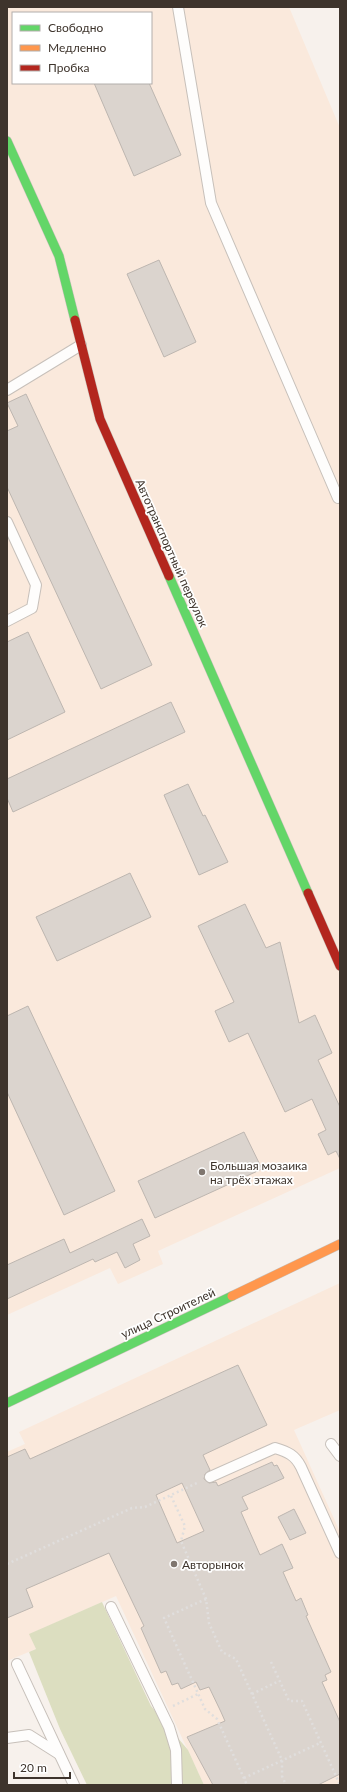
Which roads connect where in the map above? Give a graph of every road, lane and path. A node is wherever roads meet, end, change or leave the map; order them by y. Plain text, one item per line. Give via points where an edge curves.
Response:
1 (178, 7) edge
2 (7, 141) edge
3 (81, 344) junction
4 (7, 390) edge
5 (338, 498) dead end
6 (7, 522) edge
7 (7, 621) edge
8 (339, 963) edge
9 (340, 1244) edge
10 (7, 1402) edge
11 (331, 1444) dead end
12 (340, 1456) edge
13 (210, 1478) joint
14 (171, 1496) junction
15 (340, 1553) edge
16 (7, 1564) edge
17 (206, 1599) junction
18 (111, 1607) dead end
19 (271, 1662) dead end
20 (16, 1664) dead end
21 (279, 1681) junction
22 (198, 1694) junction
23 (252, 1694) junction
24 (161, 1711) junction
25 (7, 1738) edge
26 (320, 1743) junction
27 (59, 1754) junction
28 (282, 1760) junction
29 (244, 1778) junction
30 (74, 1785) edge
31 (177, 1785) edge
32 (247, 1785) edge
33 (286, 1785) edge
34 (340, 1785) edge

1 - 5 lane via 211,203
2 - 3 street, Автотранспортный переулок via 59,256
3 - 4 lane
3 - 8 street, Автотранспортный переулок via 100,419
6 - 7 lane via 36,585 32,608
9 - 10 street, улица Строителей
11 - 12 lane
13 - 14 path
13 - 15 lane via 275,1448 295,1456
14 - 16 path via 145,1507 132,1508
14 - 17 path via 185,1526 181,1541
17 - 22 path via 164,1618
17 - 23 path via 209,1623 222,1652 236,1659
18 - 24 lane
19 - 21 path
20 - 27 lane
21 - 23 path
21 - 26 path via 288,1701 302,1701
22 - 24 path
22 - 29 path via 205,1709 216,1719
23 - 28 path
24 - 31 lane via 176,1750
25 - 27 lane via 29,1735
26 - 28 path
26 - 34 path
27 - 30 lane
28 - 29 path
28 - 33 path via 282,1776
29 - 32 path

